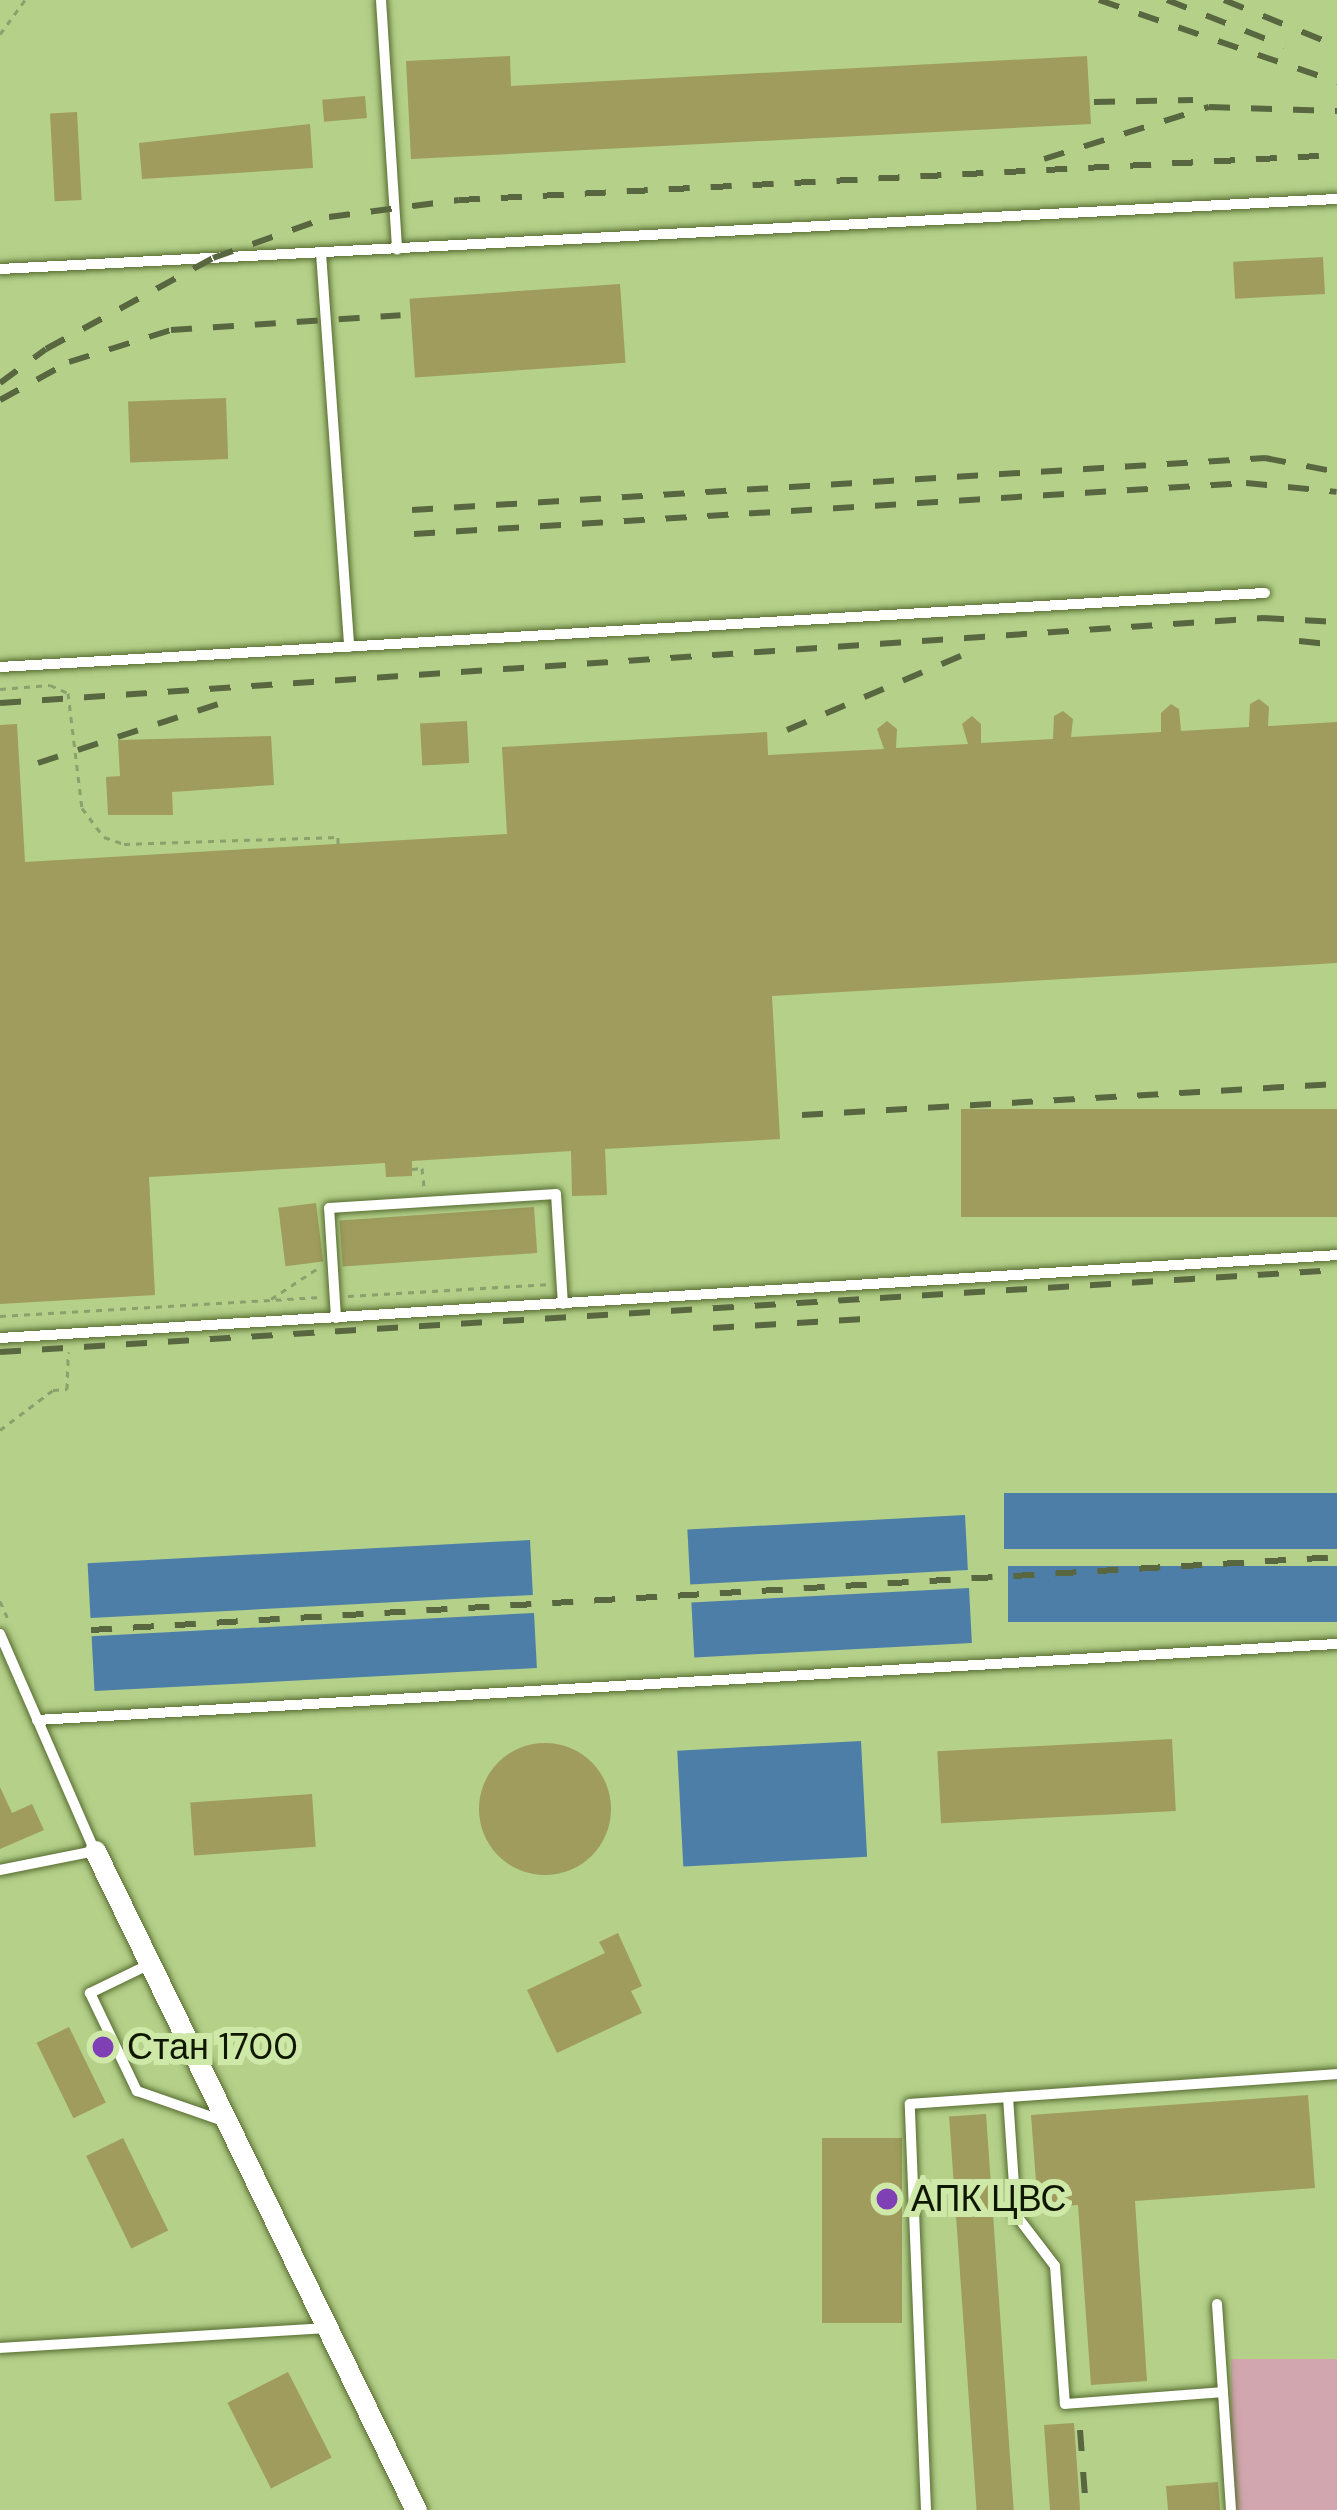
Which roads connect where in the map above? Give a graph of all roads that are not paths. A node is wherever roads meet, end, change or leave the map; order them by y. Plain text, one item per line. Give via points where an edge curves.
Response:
1 (381, 0) edge
2 (1337, 199) edge
3 (397, 249) junction
4 (321, 253) junction
5 (0, 269) edge
6 (1265, 593) dead end
7 (349, 647) junction
8 (0, 667) edge
9 (1337, 1255) edge
10 (563, 1304) junction
11 (336, 1318) junction
12 (0, 1338) edge
13 (0, 1634) edge
14 (1337, 1644) edge
15 (37, 1720) junction
16 (95, 1851) junction
17 (0, 1870) edge
18 (150, 1964) junction
19 (1337, 2074) edge
20 (1008, 2097) junction
21 (226, 2122) junction
22 (1217, 2304) dead end
23 (326, 2328) junction
24 (0, 2348) edge
25 (1223, 2392) junction
26 (416, 2510) edge
27 (926, 2510) edge
28 (1231, 2510) edge

1 - 3 lane
2 - 3 lane
3 - 4 lane
4 - 5 lane
4 - 7 lane
6 - 7 lane
7 - 8 lane
9 - 10 lane
10 - 11 lane
10 - 11 lane via 556,1194 425,1202 329,1208
11 - 12 lane
13 - 15 lane
14 - 15 lane
15 - 16 lane
16 - 17 lane
16 - 18 street
18 - 21 street
18 - 21 lane via 90,1993 137,2092
19 - 20 lane
20 - 25 lane via 1016,2215 1055,2266 1064,2404
20 - 27 lane via 910,2104
21 - 23 street
22 - 25 lane
23 - 24 lane
23 - 26 street
25 - 28 lane

